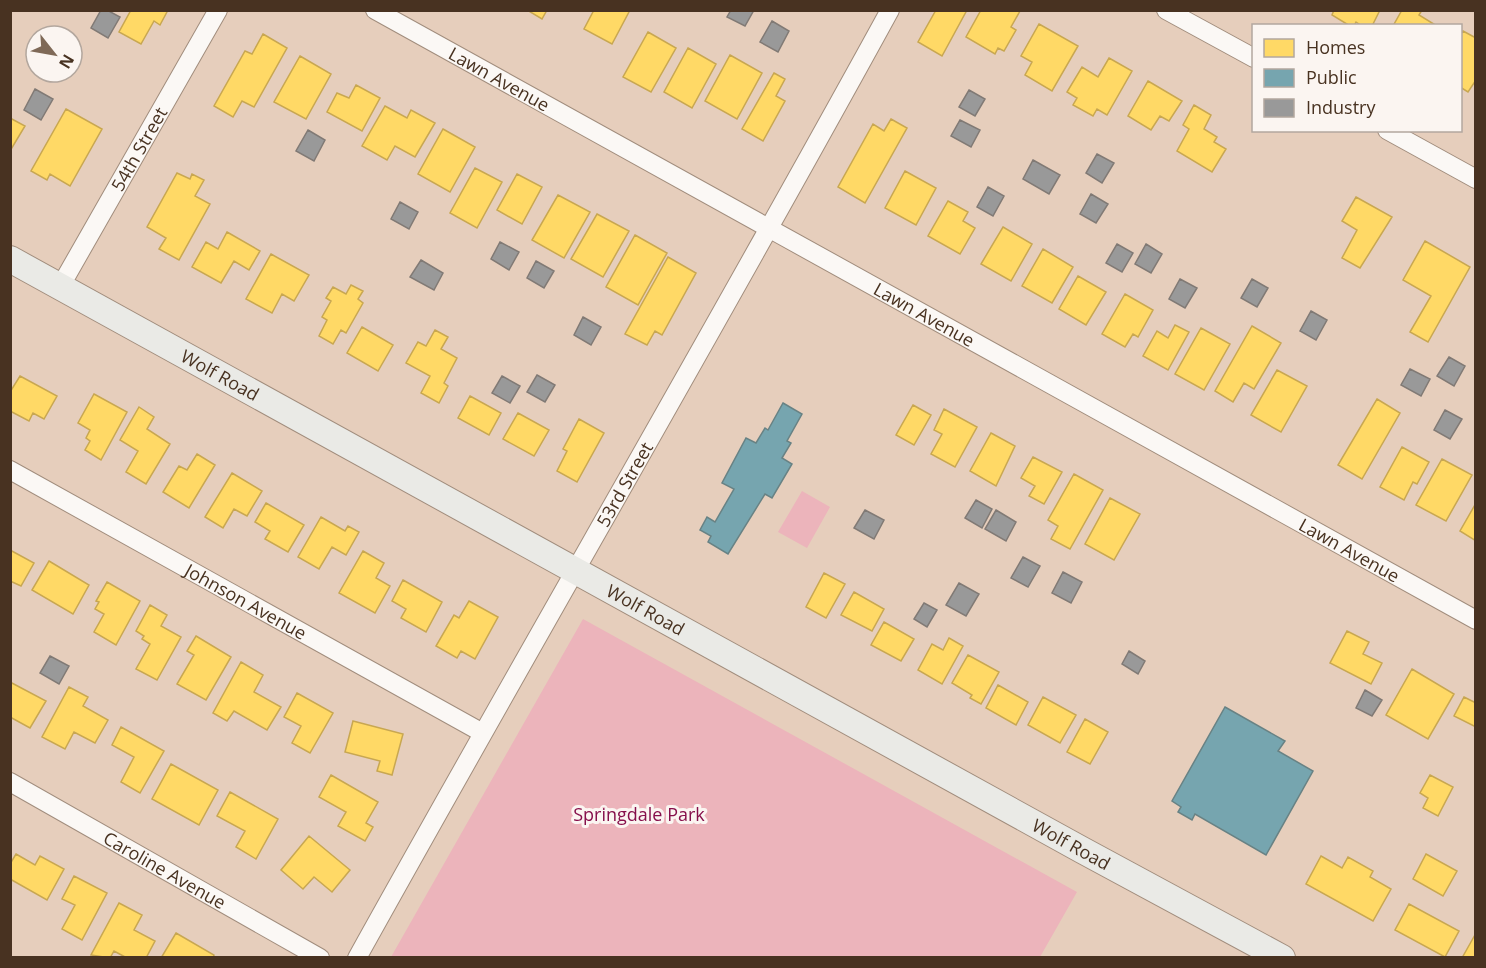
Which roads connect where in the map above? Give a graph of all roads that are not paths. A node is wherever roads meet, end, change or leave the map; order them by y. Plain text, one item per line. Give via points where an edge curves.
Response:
1 (218, 10) edge
2 (375, 10) edge
3 (890, 10) edge
4 (1166, 10) edge
5 (1252, 57) edge
6 (1391, 132) edge
7 (1476, 179) edge
8 (770, 230) junction
9 (10, 259) edge
10 (60, 287) junction
11 (10, 470) edge
12 (574, 570) junction
13 (1476, 620) edge
14 (481, 732) junction
15 (10, 782) edge
16 (320, 957) edge
17 (357, 957) edge
18 (1282, 957) edge

1 - 10 street, 54th Street
2 - 8 street, Lawn Avenue
3 - 8 street, 53rd Street
4 - 5 street
6 - 7 street
8 - 12 street, 53rd Street
8 - 13 street, Lawn Avenue
9 - 10 main road, Wolf Road
10 - 12 main road, Wolf Road
11 - 14 street, Johnson Avenue
12 - 14 street, 53rd Street
12 - 18 main road, Wolf Road
14 - 17 street, 53rd Street
15 - 16 street, Caroline Avenue

